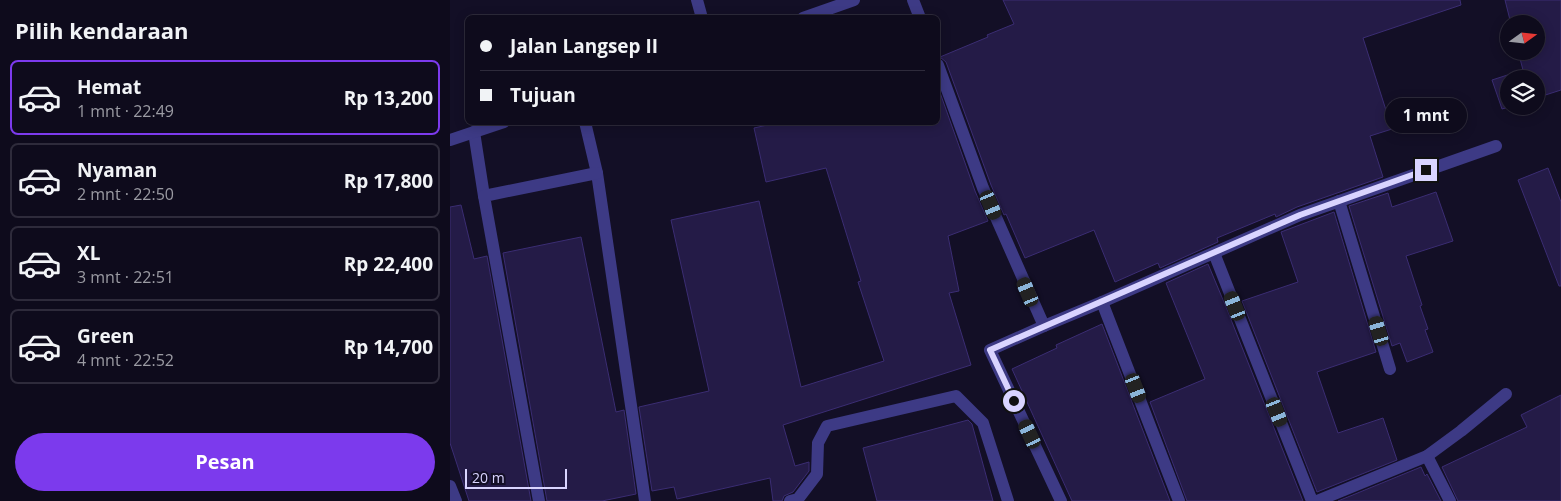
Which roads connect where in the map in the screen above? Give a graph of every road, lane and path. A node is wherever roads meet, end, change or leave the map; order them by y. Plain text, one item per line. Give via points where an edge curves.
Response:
1 (697, 0) edge
2 (854, 0) edge
3 (913, 0) edge
4 (701, 15) edge
5 (812, 15) edge
6 (919, 15) edge
7 (940, 70) edge
8 (495, 125) edge
9 (586, 125) edge
10 (474, 132) junction
11 (450, 140) edge
12 (1496, 146) dead end
13 (597, 173) junction
14 (484, 196) junction
15 (1339, 201) junction
16 (1214, 253) junction
17 (1102, 302) junction
18 (1044, 326) junction
19 (1390, 369) dead end
20 (1506, 394) dead end
21 (1426, 456) junction
22 (450, 486) edge
23 (456, 501) edge
24 (539, 501) edge
25 (645, 501) edge
26 (790, 501) edge
27 (1008, 501) edge
28 (1061, 501) edge
29 (1179, 501) edge
30 (1312, 501) edge
31 (1317, 501) edge
32 (1450, 501) edge

1 - 4 street
2 - 5 street
3 - 6 street
7 - 18 street via 983,188
8 - 10 street
9 - 13 street
10 - 11 street
10 - 14 street
12 - 15 street
13 - 14 street
13 - 25 street
14 - 24 street
15 - 16 street
15 - 19 street
16 - 17 street
16 - 30 street
17 - 18 street
17 - 29 street
18 - 28 street via 990,350
20 - 21 street
21 - 31 street
21 - 32 street
22 - 23 street
26 - 27 street via 798,499 817,474 818,443 827,426 956,396 983,423

